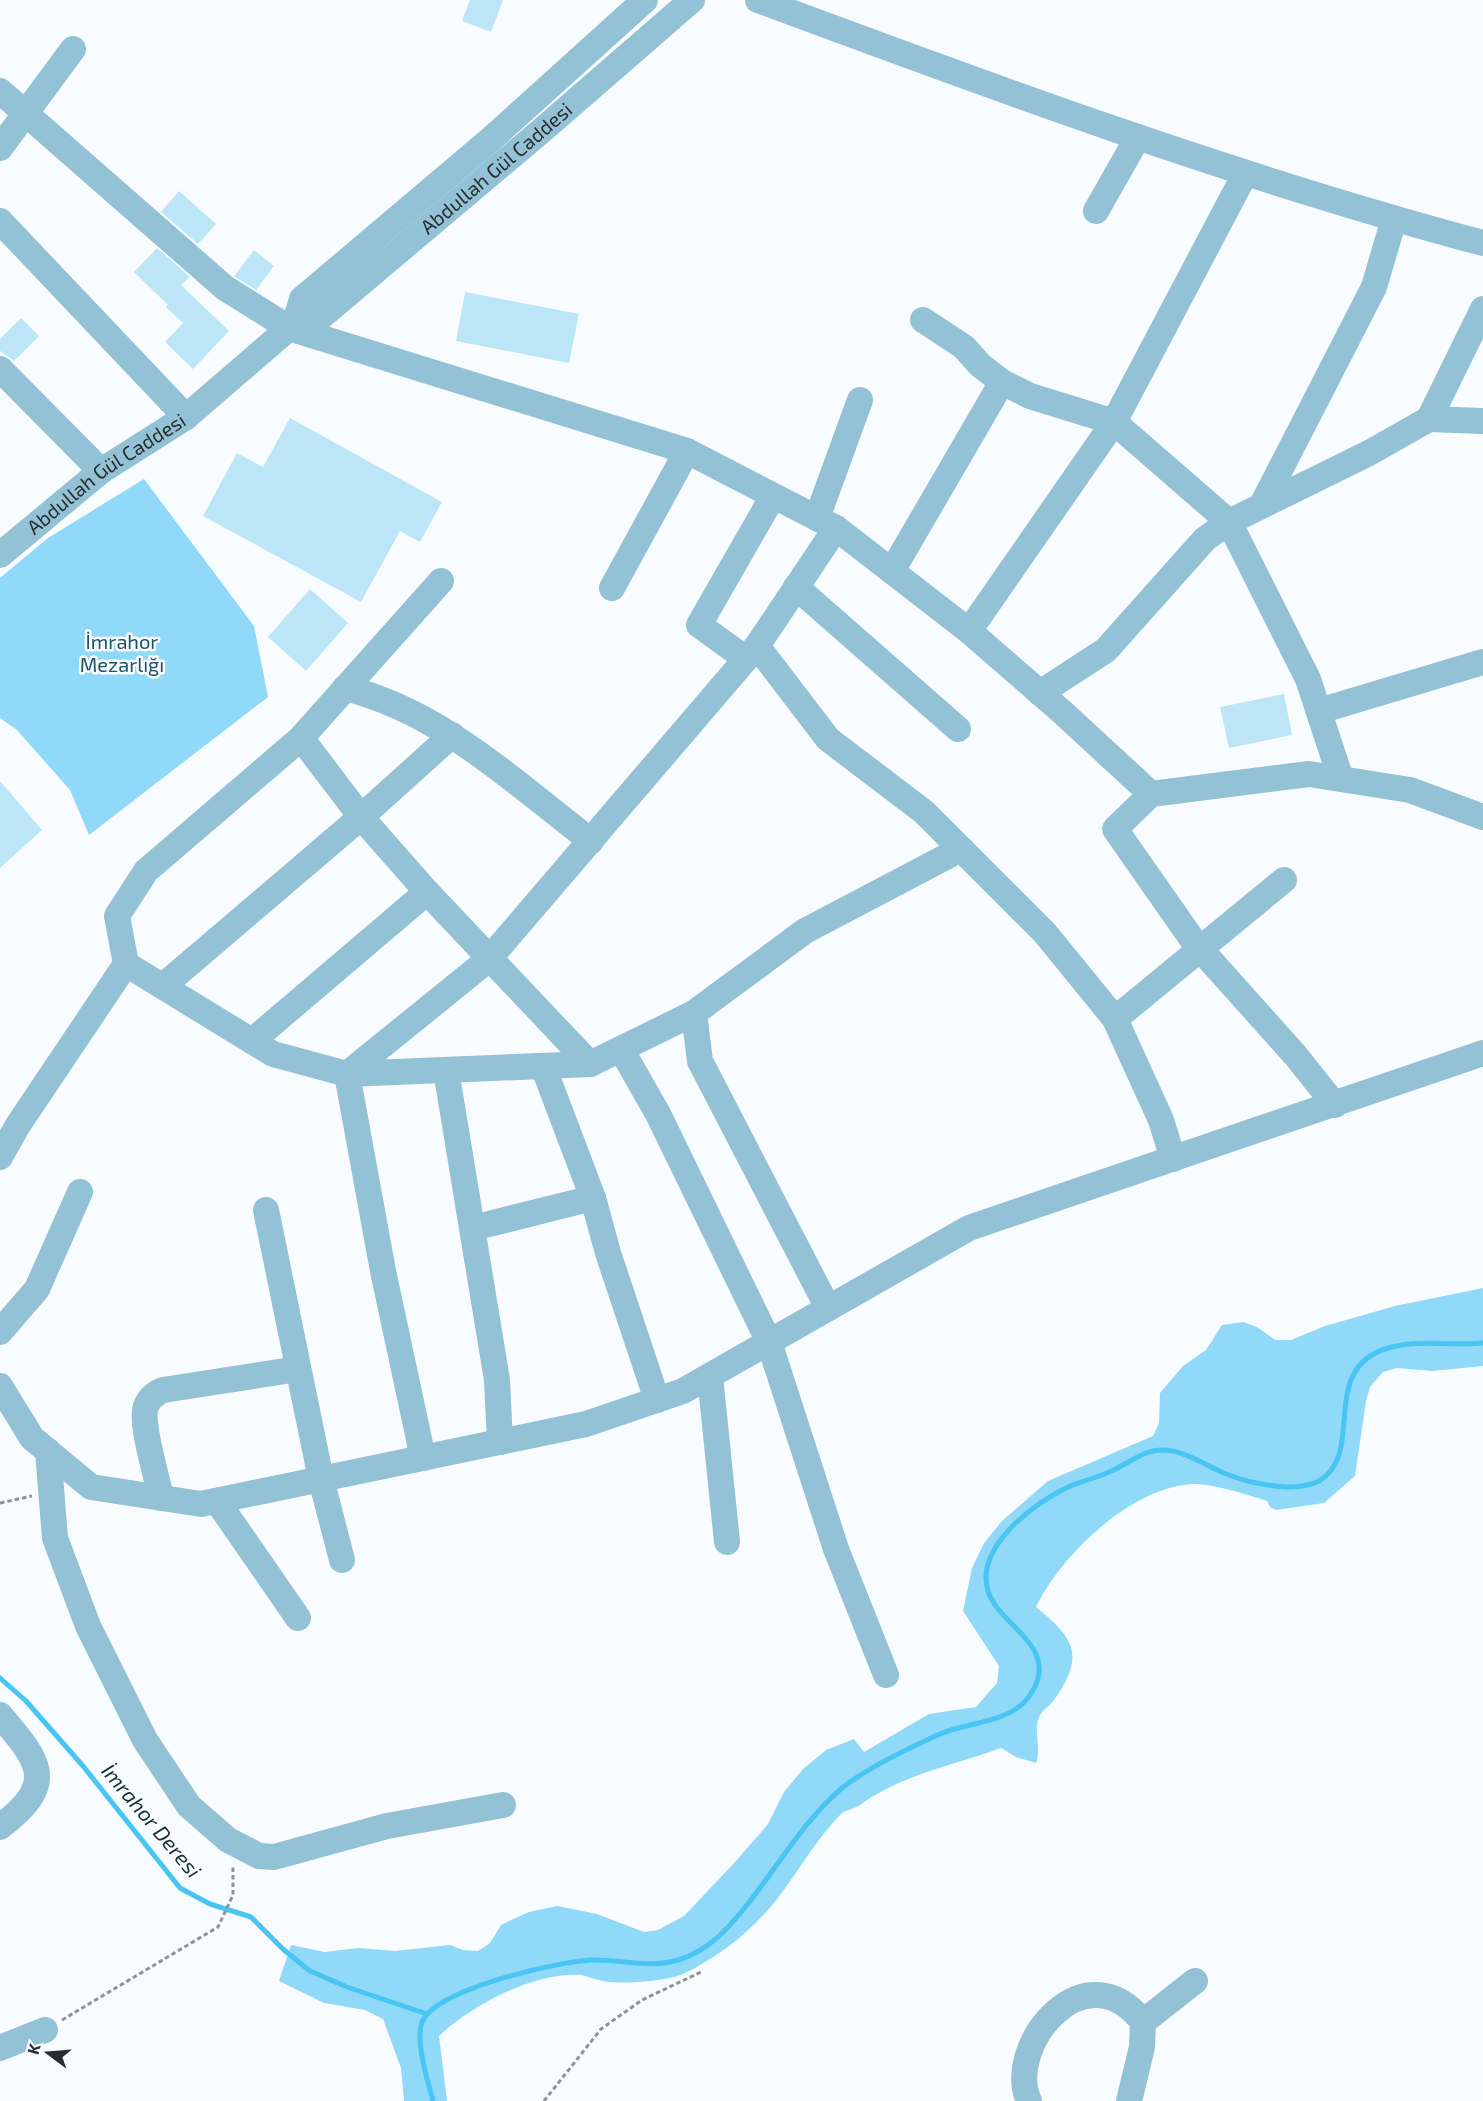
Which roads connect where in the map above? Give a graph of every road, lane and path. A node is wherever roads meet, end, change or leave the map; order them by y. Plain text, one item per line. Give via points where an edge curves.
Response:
1 (645, 0) edge
2 (692, 0) edge
3 (758, 0) edge
4 (73, 49) dead end
5 (0, 91) edge
6 (27, 112) junction
7 (1138, 137) junction
8 (0, 148) edge
9 (1245, 174) junction
10 (1096, 211) dead end
11 (1394, 219) junction
12 (0, 221) edge
13 (1483, 243) edge
14 (1483, 309) edge
15 (923, 320) dead end
16 (292, 326) junction
17 (3, 379) edge
18 (1002, 382) junction
19 (860, 400) dead end
20 (186, 417) junction
21 (1429, 419) junction
22 (1483, 421) edge
23 (1114, 422) junction
24 (687, 451) junction
25 (101, 471) junction
26 (773, 496) junction
27 (1262, 505) junction
28 (1228, 522) junction
29 (826, 523) junction
30 (0, 555) edge
31 (892, 571) junction
32 (441, 581) dead end
33 (796, 587) junction
34 (612, 588) dead end
35 (969, 631) junction
36 (751, 652) junction
37 (1483, 662) edge
38 (345, 688) junction
39 (1040, 693) junction
40 (1319, 711) junction
41 (958, 729) dead end
42 (452, 735) junction
43 (301, 738) junction
44 (1341, 779) junction
45 (1151, 794) junction
46 (361, 817) junction
47 (1483, 817) edge
48 (591, 841) junction
49 (961, 849) junction
50 (1284, 880) dead end
51 (427, 892) junction
52 (1201, 950) junction
53 (489, 959) junction
54 (126, 964) junction
55 (163, 986) junction
56 (694, 1013) junction
57 (1114, 1019) junction
58 (252, 1041) junction
59 (621, 1049) junction
60 (1483, 1053) edge
61 (590, 1064) junction
62 (543, 1066) junction
63 (446, 1070) junction
64 (347, 1074) junction
65 (1335, 1105) junction
66 (0, 1158) edge
67 (1173, 1159) junction
68 (80, 1192) dead end
69 (594, 1198) junction
70 (266, 1210) dead end
71 (473, 1228) junction
72 (828, 1308) junction
73 (0, 1332) edge
74 (769, 1342) junction
75 (298, 1369) junction
76 (710, 1376) junction
77 (0, 1386) edge
78 (657, 1400) junction
79 (500, 1442) junction
80 (48, 1451) junction
81 (423, 1458) junction
82 (321, 1479) junction
83 (51, 1492) junction
84 (161, 1498) junction
85 (217, 1501) junction
86 (0, 1503) edge
87 (727, 1542) dead end
88 (342, 1560) dead end
89 (298, 1618) dead end
90 (886, 1675) dead end
91 (0, 1715) edge
92 (503, 1805) dead end
93 (0, 1827) edge
94 (240, 1847) junction
95 (701, 1972) dead end
96 (1195, 1981) dead end
97 (1143, 2022) junction
98 (45, 2030) joint
99 (0, 2048) edge
100 (544, 2101) edge
101 (1029, 2101) edge
102 (1129, 2101) edge

1 - 16 street, Abdullah Gül Caddesi via 490,140 302,299
2 - 16 street, Abdullah Gül Caddesi via 317,320
3 - 7 street
4 - 6 street
5 - 6 street
6 - 8 street
6 - 16 street via 225,288
7 - 9 street
7 - 10 street
9 - 11 street
9 - 23 street
11 - 13 street
11 - 27 street via 1374,287
12 - 20 street
14 - 21 street
15 - 18 street via 964,347
16 - 20 street, Abdullah Gül Caddesi
16 - 24 street
17 - 25 street
18 - 23 street via 1030,396
18 - 31 street
19 - 29 street
20 - 25 street, Abdullah Gül Caddesi
21 - 22 street
21 - 27 street
23 - 28 street
23 - 35 street
24 - 26 street
24 - 34 street
25 - 30 street, Abdullah Gül Caddesi
26 - 29 street
26 - 36 street via 699,625
27 - 28 street
28 - 39 street via 1205,539 1106,650
28 - 40 street via 1308,679
29 - 31 street
29 - 33 street
31 - 35 street
32 - 38 street
33 - 36 street
33 - 41 street
35 - 39 street
36 - 48 street
36 - 49 street via 828,739 924,812
37 - 40 street
38 - 42 street via 374,695
38 - 43 street
39 - 45 street
40 - 44 street
42 - 46 street
42 - 48 street
43 - 46 street
43 - 54 street via 146,871 117,916
44 - 45 street via 1310,774
44 - 47 street via 1410,790
45 - 52 street via 1115,829
46 - 51 street
46 - 55 street
48 - 53 street
49 - 56 street via 805,931
49 - 57 street via 1045,933
50 - 52 street
51 - 53 street
51 - 58 street
52 - 57 street
52 - 65 street
53 - 61 street
53 - 64 street
54 - 55 street
54 - 66 street
55 - 58 street
56 - 59 street
56 - 72 street via 700,1061
57 - 67 street via 1161,1120
58 - 64 street via 273,1054
59 - 61 street
59 - 74 street via 658,1114
60 - 65 street
61 - 62 street
62 - 63 street
62 - 69 street
63 - 64 street
63 - 71 street
64 - 81 street
65 - 67 street
67 - 72 street via 969,1228
68 - 73 street via 37,1289
69 - 71 street
69 - 78 street
70 - 75 street
71 - 79 street via 497,1380
72 - 74 street
74 - 76 street
74 - 90 street via 836,1549
75 - 82 street
75 - 84 street via 163,1390 152,1397 145,1419
76 - 78 street
76 - 87 street
77 - 80 street via 33,1438
78 - 79 street via 586,1424
79 - 81 street
80 - 83 street
80 - 84 street via 91,1487
81 - 82 street
82 - 85 street
82 - 88 street
83 - 86 path
83 - 94 street via 55,1538 84,1615 145,1740 189,1806
84 - 85 street via 201,1504
85 - 89 street
91 - 93 street via 32,1753 37,1780 33,1794 21,1810
92 - 94 street via 387,1826 274,1857 259,1856
94 - 98 path via 232,1858 233,1895 218,1927
95 - 100 path via 642,2000 601,2029
96 - 97 street
97 - 101 street via 1122,2002 1102,1994 1086,1995 1066,2005 1041,2028 1031,2048 1026,2080
97 - 102 street via 1142,2047
98 - 99 street

